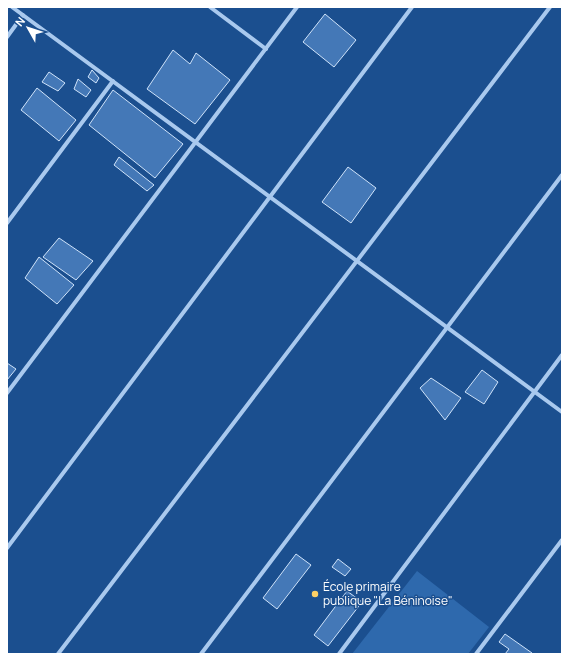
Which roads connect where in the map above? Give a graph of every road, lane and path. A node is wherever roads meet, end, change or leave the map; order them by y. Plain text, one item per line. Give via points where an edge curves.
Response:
1 (12, 7) edge
2 (210, 7) edge
3 (297, 7) edge
4 (412, 7) edge
5 (550, 7) edge
6 (23, 15) junction
7 (7, 37) edge
8 (266, 49) junction
9 (113, 81) junction
10 (195, 142) junction
11 (562, 175) edge
12 (270, 197) junction
13 (7, 223) edge
14 (357, 261) junction
15 (447, 327) junction
16 (562, 355) edge
17 (534, 392) junction
18 (7, 393) edge
19 (562, 412) edge
20 (562, 540) edge
21 (7, 548) edge
22 (58, 654) edge
23 (201, 654) edge
24 (339, 654) edge
25 (476, 654) edge

1 - 6 street
2 - 8 street
3 - 8 street
4 - 12 street
5 - 14 street
6 - 7 street
6 - 9 street
8 - 10 street
9 - 10 street
9 - 13 street
10 - 12 street
10 - 18 street
11 - 15 street
12 - 14 street
12 - 21 street
14 - 15 street
14 - 22 street
15 - 17 street
15 - 23 street
16 - 17 street
17 - 19 street
17 - 24 street
20 - 25 street

